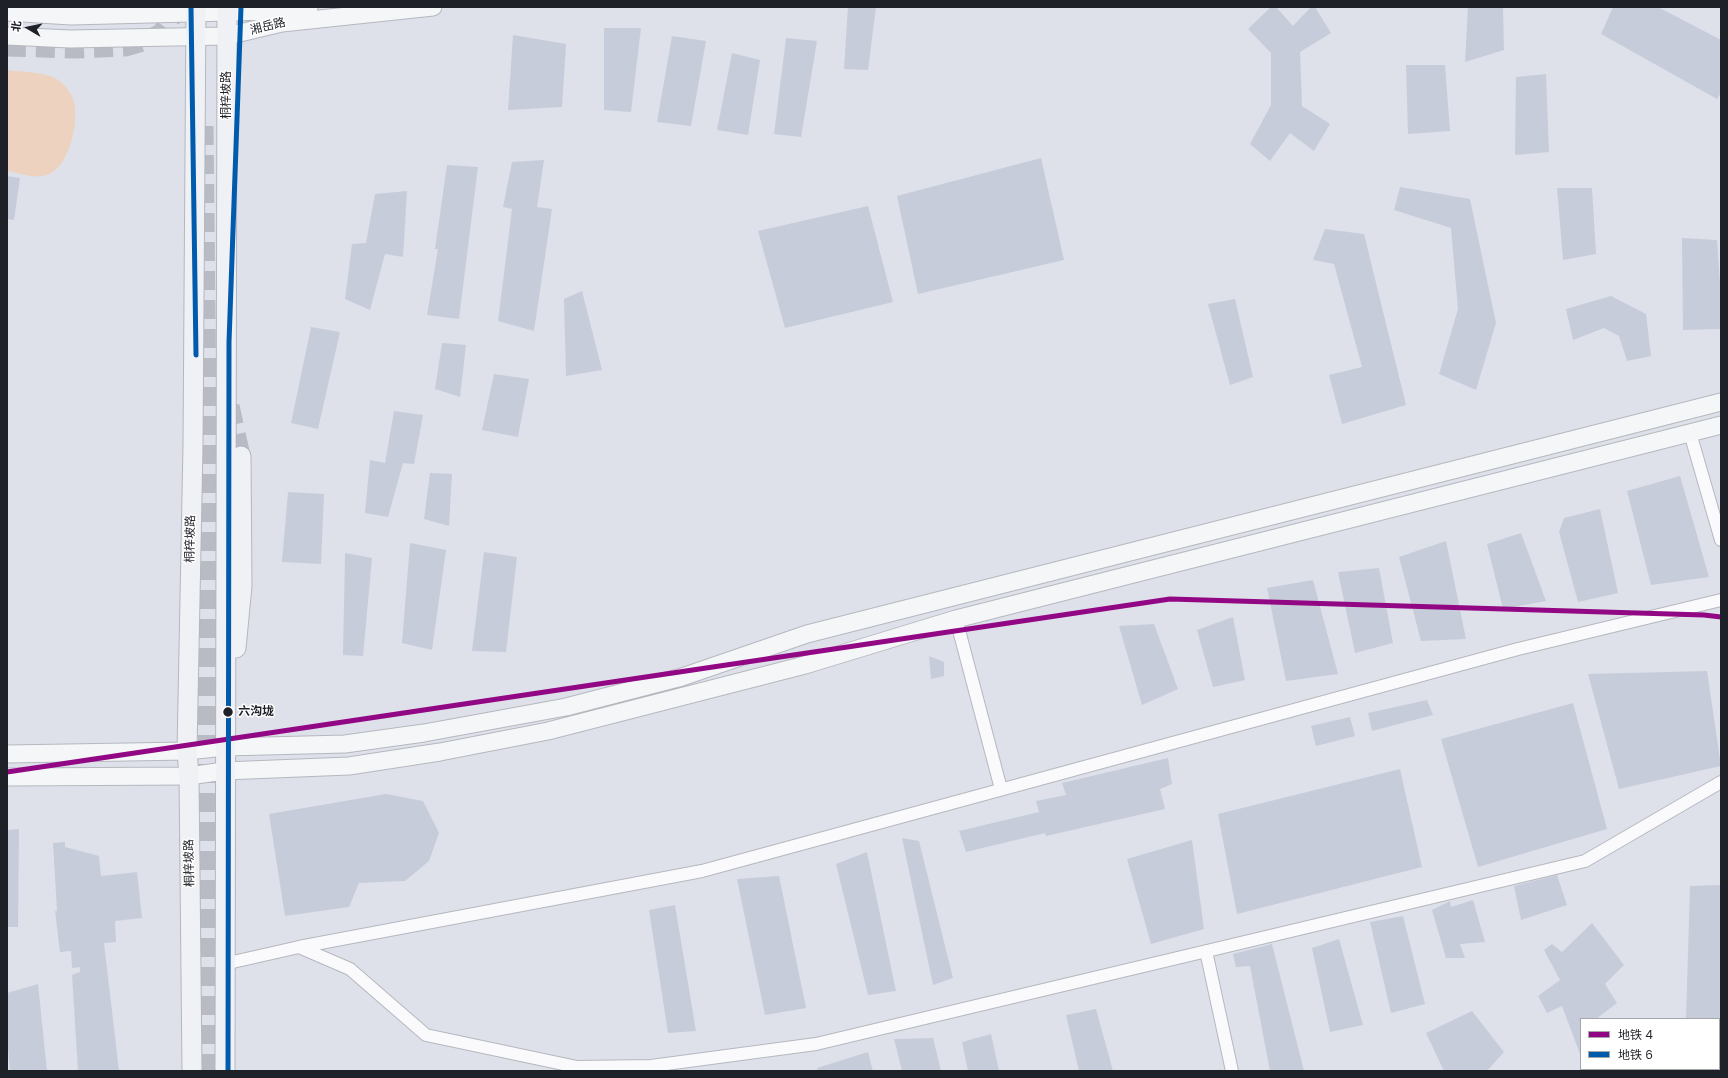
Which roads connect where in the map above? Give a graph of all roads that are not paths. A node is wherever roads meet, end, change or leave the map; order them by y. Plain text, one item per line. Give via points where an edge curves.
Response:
1 (319, 7) edge
2 (433, 7) edge
3 (196, 10) edge
4 (227, 10) edge
5 (7, 12) edge
6 (7, 36) edge
7 (227, 36) junction
8 (196, 38) junction
9 (1721, 402) edge
10 (1721, 425) edge
11 (1690, 433) junction
12 (241, 456) tunnel mouth
13 (1721, 540) edge
14 (1721, 600) edge
15 (956, 619) junction
16 (224, 747) junction
17 (187, 751) junction
18 (7, 754) edge
19 (224, 771) junction
20 (189, 776) junction
21 (7, 777) edge
22 (1721, 782) edge
23 (1001, 789) junction
24 (299, 947) junction
25 (1206, 951) junction
26 (224, 964) junction
27 (192, 1071) edge
28 (224, 1071) edge
29 (1232, 1071) edge

1 - 4 main road, 湘岳路 via 269,11
2 - 7 main road, 湘岳路 via 301,20
3 - 4 main road, 湘岳路
3 - 5 main road, 湘岳路 via 71,16
3 - 8 main road, 桐梓坡路
4 - 7 main road, 桐梓坡路
6 - 8 main road, 湘岳路 via 70,39
7 - 8 main road, 湘岳路
7 - 16 main road, 桐梓坡路
8 - 17 main road, 桐梓坡路 via 193,445
9 - 16 main road via 807,634 682,677 566,707 424,733 345,744
10 - 11 main road
11 - 13 street
11 - 15 main road
12 - 16 main road via 242,586
14 - 23 street via 1510,652
15 - 19 main road via 805,666 548,731 349,766
15 - 23 street
16 - 17 main road
16 - 19 main road, 桐梓坡路
17 - 18 main road
17 - 20 main road, 桐梓坡路
19 - 20 main road
19 - 26 main road, 桐梓坡路
20 - 21 main road
20 - 27 main road, 桐梓坡路
22 - 25 street via 1586,861
23 - 24 street via 702,870
24 - 25 street via 350,969 426,1035 577,1067 651,1066 816,1044
24 - 26 street
25 - 29 street
26 - 28 main road, 桐梓坡路

